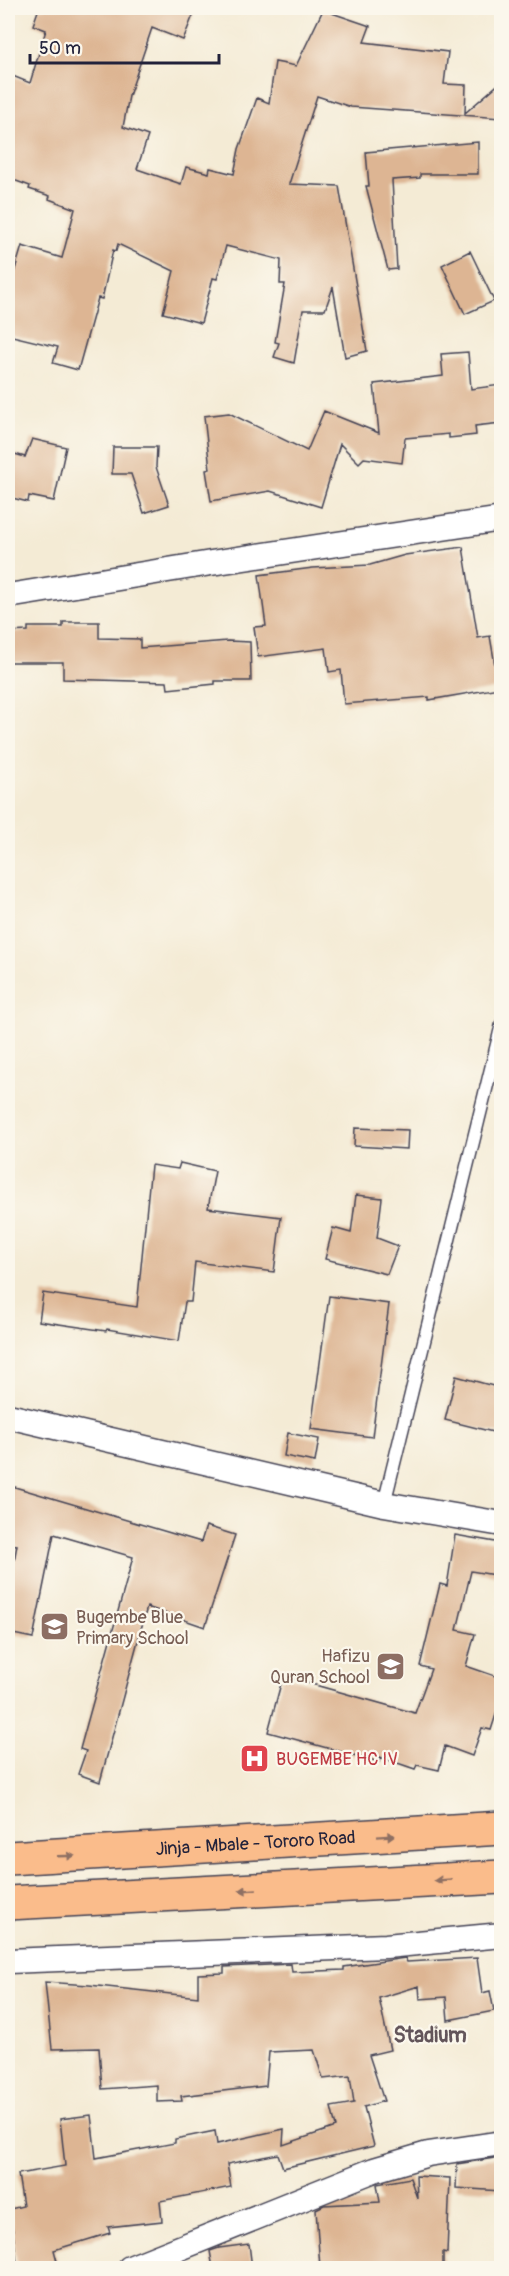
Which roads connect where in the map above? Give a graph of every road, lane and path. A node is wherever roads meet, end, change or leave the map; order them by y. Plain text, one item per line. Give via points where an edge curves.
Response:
1 (501, 519) edge
2 (8, 596) edge
3 (501, 1024) edge
4 (8, 1416) edge
5 (384, 1504) junction
6 (501, 1524) edge
7 (501, 1828) edge
8 (8, 1858) edge
9 (501, 1877) edge
10 (8, 1903) edge
11 (501, 1935) edge
12 (8, 1961) edge
13 (501, 2143) edge
14 (130, 2268) edge

1 - 2 street
3 - 5 lane
4 - 5 street
5 - 6 street
8 -> 7 highway, Jinja - Mbale - Tororo Road
9 -> 10 highway
11 - 12 street via 386,1946
13 - 14 street via 428,2154 374,2170

